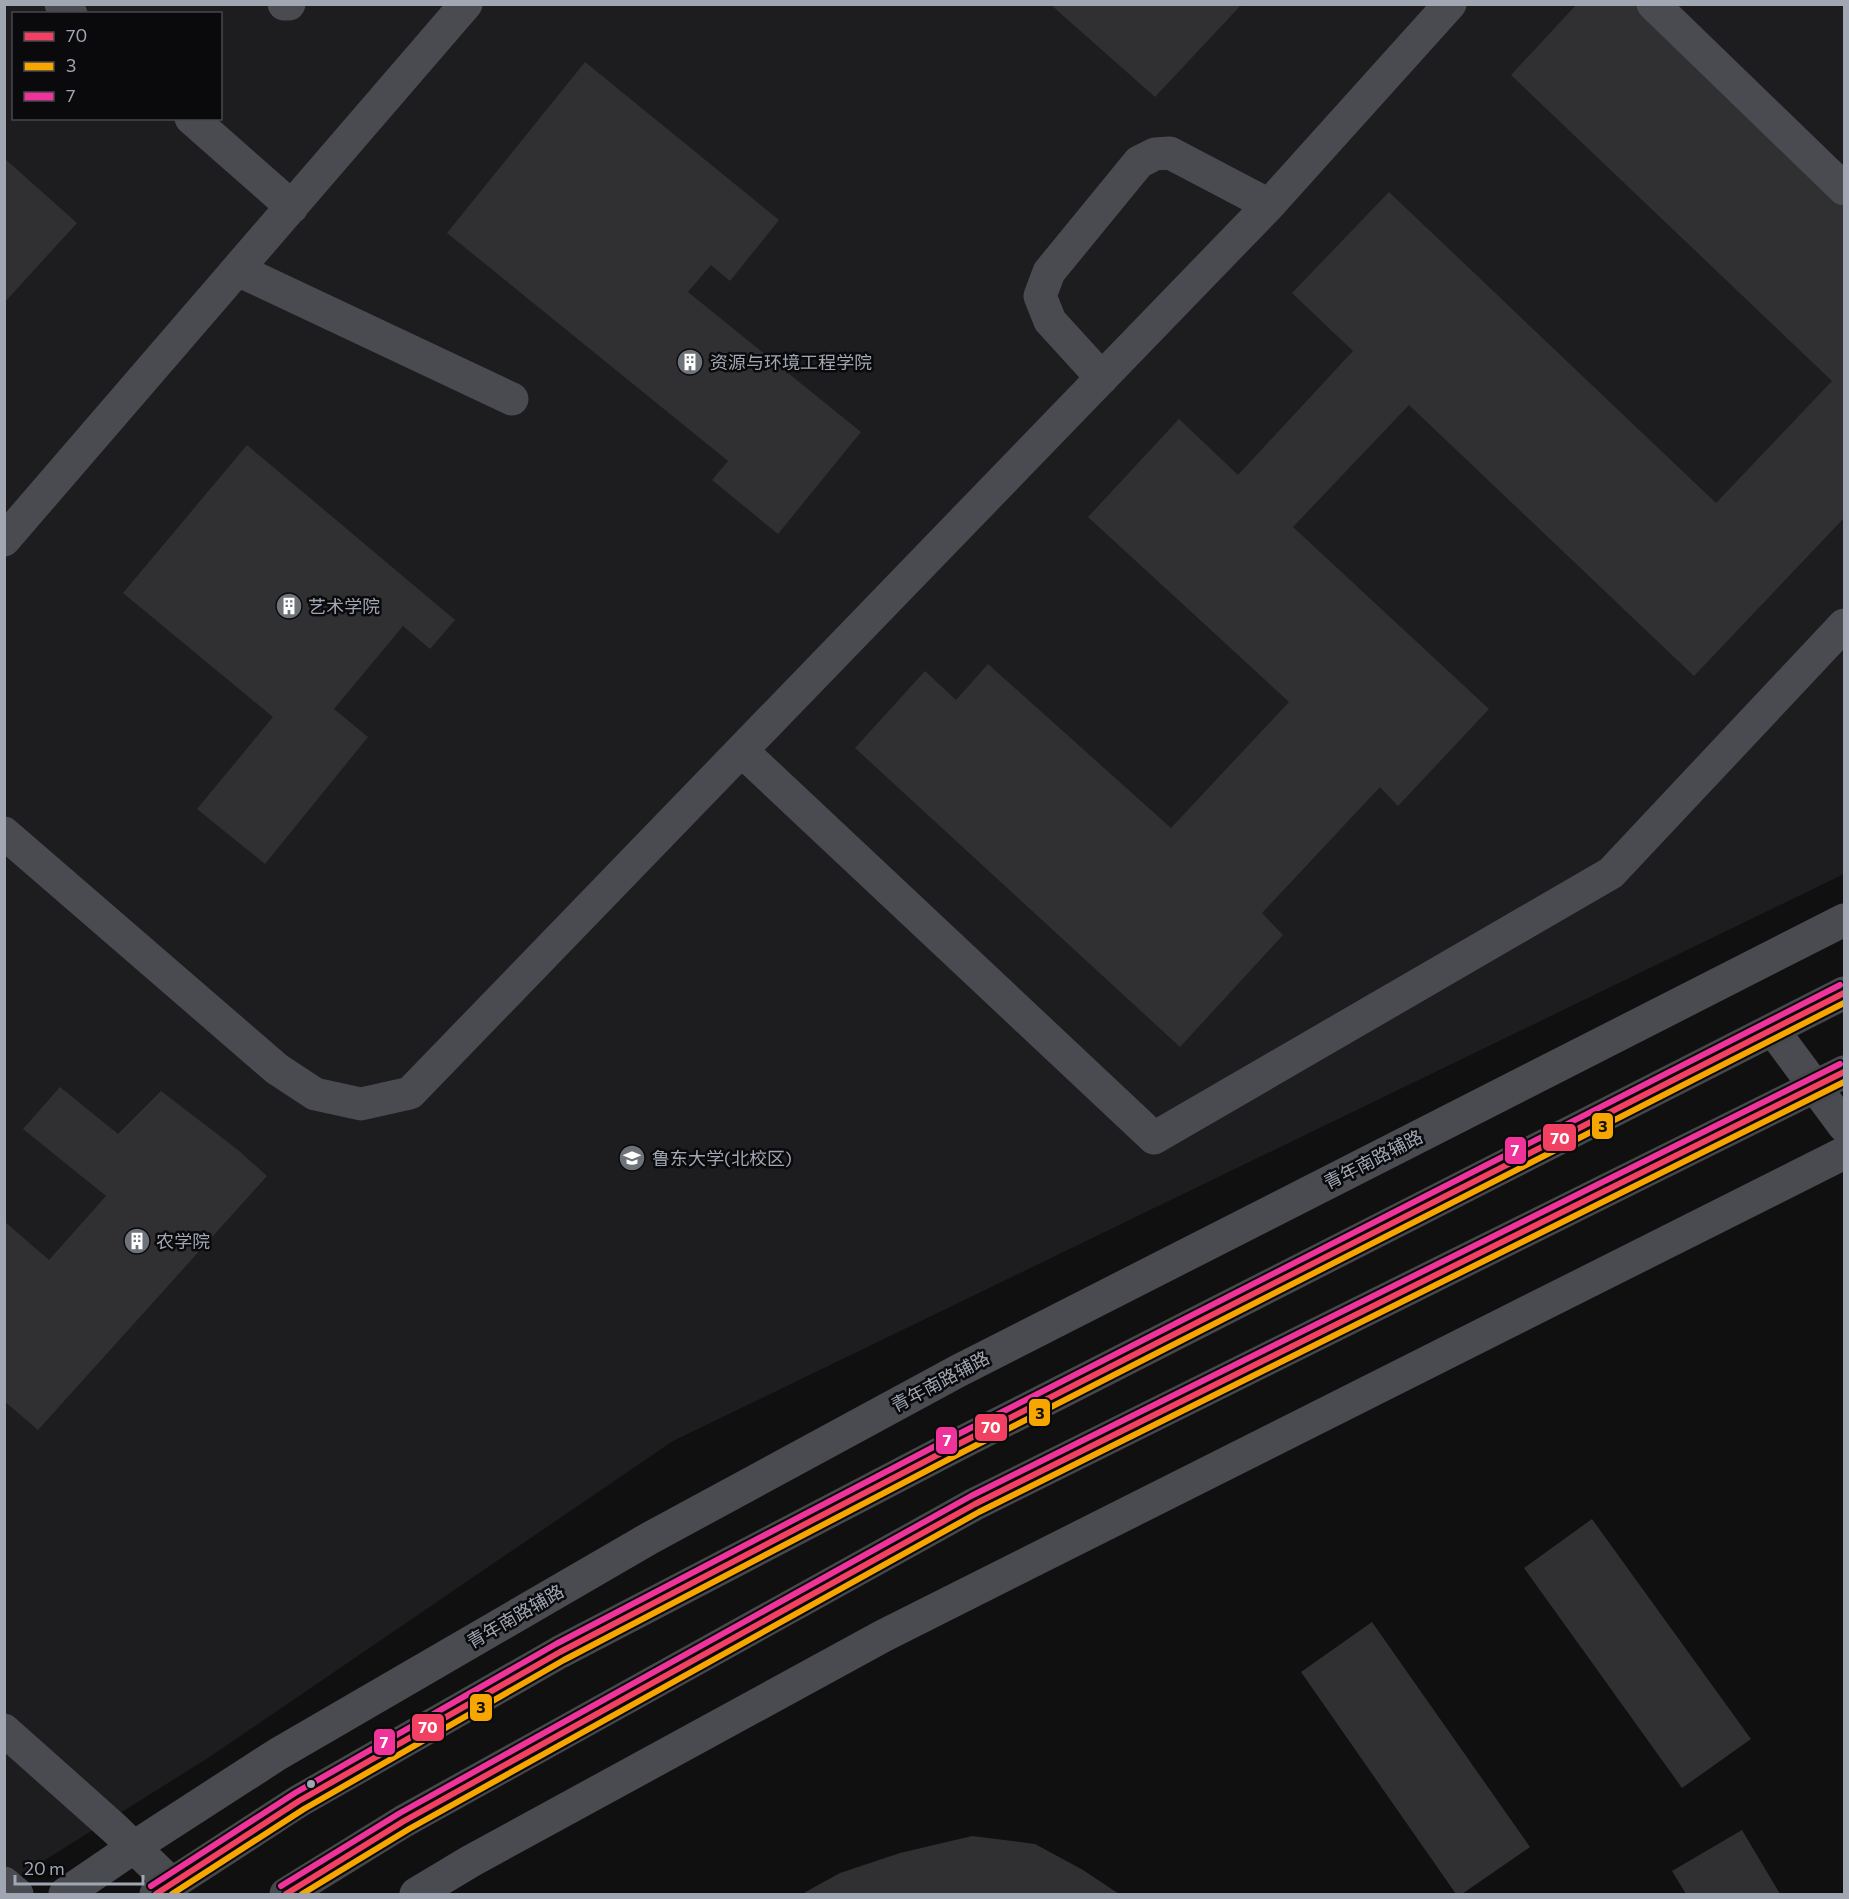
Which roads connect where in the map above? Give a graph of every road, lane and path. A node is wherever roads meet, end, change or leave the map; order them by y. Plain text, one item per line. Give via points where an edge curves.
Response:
1 (284, 4) edge
2 (289, 4) edge
3 (466, 4) edge
4 (1450, 4) edge
5 (1653, 4) edge
6 (193, 120) edge
7 (1845, 189) edge
8 (1269, 205) junction
9 (292, 207) junction
10 (238, 270) junction
11 (1102, 378) junction
12 (512, 399) dead end
13 (4, 540) edge
14 (1845, 625) edge
15 (742, 751) junction
16 (4, 833) edge
17 (1845, 920) edge
18 (1845, 993) edge
19 (1773, 1030) junction
20 (1845, 1072) edge
21 (1814, 1087) junction
22 (1845, 1126) edge
23 (1845, 1153) edge
24 (4, 1730) edge
25 (134, 1847) junction
26 (4, 1882) edge
27 (164, 1889) edge
28 (17, 1894) edge
29 (65, 1894) edge
30 (286, 1894) edge
31 (416, 1894) edge

1 - 2 lane
3 - 9 lane
4 - 8 lane
5 - 7 lane
6 - 9 lane
8 - 11 lane
8 - 11 lane via 1170,153 1155,154 1139,162 1049,273 1040,296 1050,321
9 - 10 lane
10 - 12 lane
10 - 13 lane
11 - 15 lane
14 - 15 lane via 1611,873 1154,1138
15 - 16 lane via 410,1093 361,1104 315,1094 277,1069
17 - 25 lane, 青年南路辅路 via 947,1376 650,1538 278,1754
18 - 19 main road
19 - 21 lane
19 - 27 main road via 949,1449 560,1652 299,1801
20 - 21 main road
21 - 22 lane
21 - 30 main road via 975,1504 404,1821
23 - 31 lane via 883,1636
24 - 25 lane
25 - 27 lane
25 - 29 lane, 青年南路辅路
26 - 28 lane

